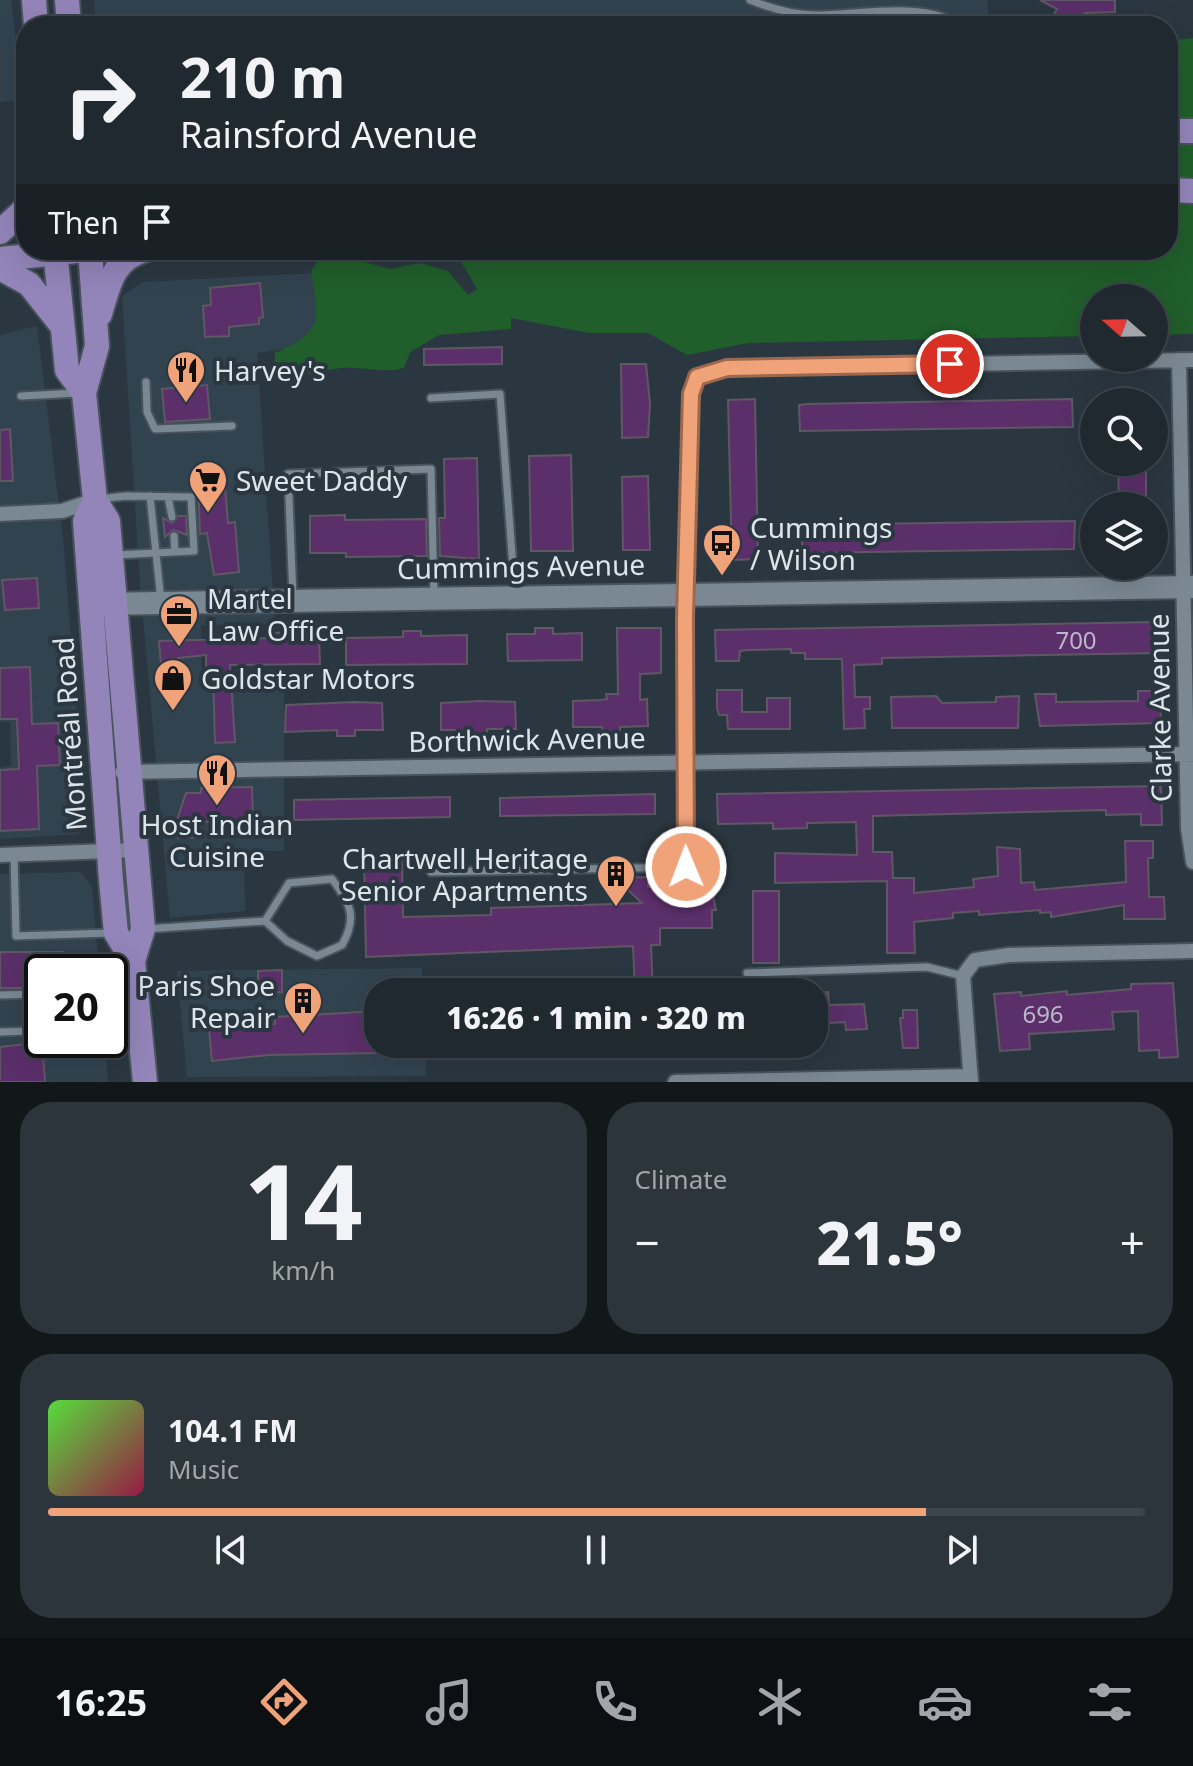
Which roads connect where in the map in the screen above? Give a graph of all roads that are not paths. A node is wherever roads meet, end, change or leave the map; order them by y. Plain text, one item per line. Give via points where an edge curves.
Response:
1 (750, 0) edge
2 (947, 16) edge
3 (16, 218) edge
4 (0, 234) edge
5 (56, 260) edge
6 (88, 260) edge
7 (124, 260) edge
8 (0, 268) edge
9 (62, 325) junction
10 (96, 328) junction
11 (1186, 360) edge
12 (146, 382) dead end
13 (84, 393) junction
14 (21, 396) dead end
15 (431, 398) dead end
16 (232, 426) dead end
17 (150, 496) junction
18 (168, 497) junction
19 (95, 500) junction
20 (0, 514) edge
21 (172, 517) dead end
22 (174, 536) dead end
23 (156, 552) junction
24 (175, 552) junction
25 (110, 555) junction
26 (1187, 587) edge
27 (686, 593) junction
28 (515, 596) junction
29 (434, 597) junction
30 (293, 600) junction
31 (115, 603) junction
32 (161, 603) junction
33 (89, 604) junction
34 (1190, 754) edge
35 (685, 763) junction
36 (132, 771) junction
37 (102, 774) junction
38 (686, 829) joint
39 (137, 850) junction
40 (109, 851) junction
41 (7, 855) edge
42 (1193, 862) edge
43 (431, 872) dead end
44 (265, 921) junction
45 (143, 929) junction
46 (116, 933) junction
47 (1193, 951) edge
48 (133, 961) junction
49 (747, 973) dead end
50 (963, 976) junction
51 (128, 991) edge
52 (137, 991) junction
53 (24, 994) edge
54 (0, 995) edge
55 (140, 1024) junction
56 (128, 1025) edge
57 (24, 1031) edge
58 (0, 1032) edge
59 (971, 1079) edge
60 (145, 1082) edge
61 (675, 1082) edge

1 - 2 lane via 777,11 814,15 923,8
3 - 4 main road
5 - 9 main road, Montréal Road
6 - 10 main road, Montréal Road
7 - 10 main road via 115,267
8 - 9 main road via 29,284
9 - 13 main road, Montréal Road via 67,370
10 - 13 main road, Montréal Road via 97,346
11 - 26 street, Clarke Avenue
11 - 27 street via 727,368 697,377 691,394
12 - 16 lane via 147,412 155,429
13 - 14 lane
13 - 19 main road, Montréal Road
15 - 28 lane via 500,394
17 - 18 lane
17 - 19 lane
17 - 23 lane
18 - 21 lane
18 - 24 lane via 191,497 194,551
19 - 20 street via 62,511
19 - 25 main road, Montréal Road via 108,521
19 - 33 main road, Montréal Road via 85,521
22 - 24 lane
23 - 24 lane
23 - 25 lane
23 - 32 lane
25 - 31 main road, Montréal Road
26 - 27 street, Cummings Avenue
26 - 34 street, Clarke Avenue
27 - 28 street, Cummings Avenue
27 - 35 street
28 - 29 street, Cummings Avenue
29 - 30 street, Cummings Avenue
29 - 30 lane via 431,469 288,474
30 - 32 street, Cummings Avenue
31 - 32 street, Cummings Avenue
31 - 33 street, Cummings Avenue
31 - 36 main road, Montréal Road
33 - 37 main road, Montréal Road
34 - 35 street, Borthwick Avenue
34 - 42 street, Clarke Avenue via 1188,828
35 - 36 street, Borthwick Avenue
35 - 38 street
36 - 37 street, Borthwick Avenue
36 - 39 main road, Montréal Road
37 - 40 main road, Montréal Road
38 - 43 lane via 686,867
39 - 40 street
39 - 45 main road, Montréal Road
40 - 41 street
40 - 46 main road, Montréal Road
41 - 46 lane via 16,936
44 - 44 lane via 287,941 317,956 342,945 353,917 350,902 332,879 289,883
44 - 45 lane
45 - 48 main road, Montréal Road
46 - 48 main road, Montréal Road
47 - 50 street via 1009,955 975,960
48 - 52 main road, Montréal Road
49 - 50 lane via 927,967
50 - 59 street
51 - 52 lane
52 - 55 main road, Montréal Road
53 - 54 lane
55 - 56 lane
55 - 60 main road, Montréal Road
57 - 58 lane
59 - 61 street

